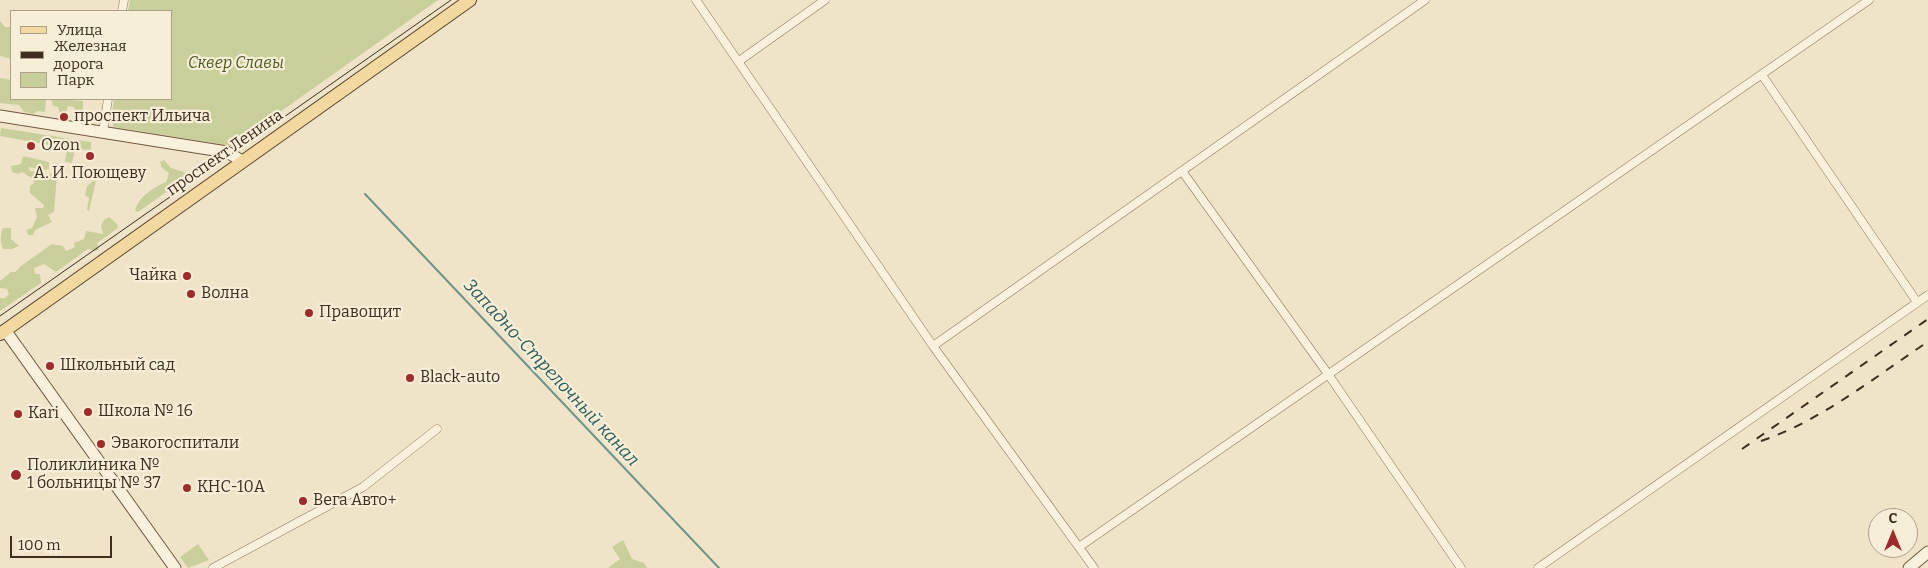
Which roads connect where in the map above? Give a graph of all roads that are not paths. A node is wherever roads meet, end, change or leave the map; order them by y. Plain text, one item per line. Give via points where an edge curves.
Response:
1 (470, 0) edge
2 (696, 0) edge
3 (825, 0) edge
4 (1426, 0) edge
5 (1869, 0) edge
6 (738, 60) junction
7 (1762, 75) junction
8 (108, 100) edge
9 (0, 116) edge
10 (103, 132) junction
11 (242, 161) junction
12 (1182, 171) junction
13 (1928, 295) edge
14 (1917, 302) junction
15 (3, 332) edge
16 (933, 346) junction
17 (1328, 374) junction
18 (437, 429) dead end
19 (1079, 547) junction
20 (1928, 552) edge
21 (175, 568) edge
22 (213, 568) edge
23 (1094, 568) edge
24 (1461, 568) edge
25 (1538, 568) edge
26 (1909, 568) edge

1 - 11 main road, проспект Ленина
2 - 6 street
3 - 6 street
4 - 12 street
5 - 7 street
6 - 16 street
7 - 14 street
7 - 17 street
8 - 10 street
9 - 10 street
10 - 11 street via 227,152
11 - 15 main road, проспект Ленина
12 - 16 street
12 - 17 street
13 - 14 street
14 - 25 street
15 - 21 street
16 - 19 street
17 - 19 street
17 - 24 street
18 - 22 street via 364,487
19 - 23 street
20 - 26 street

